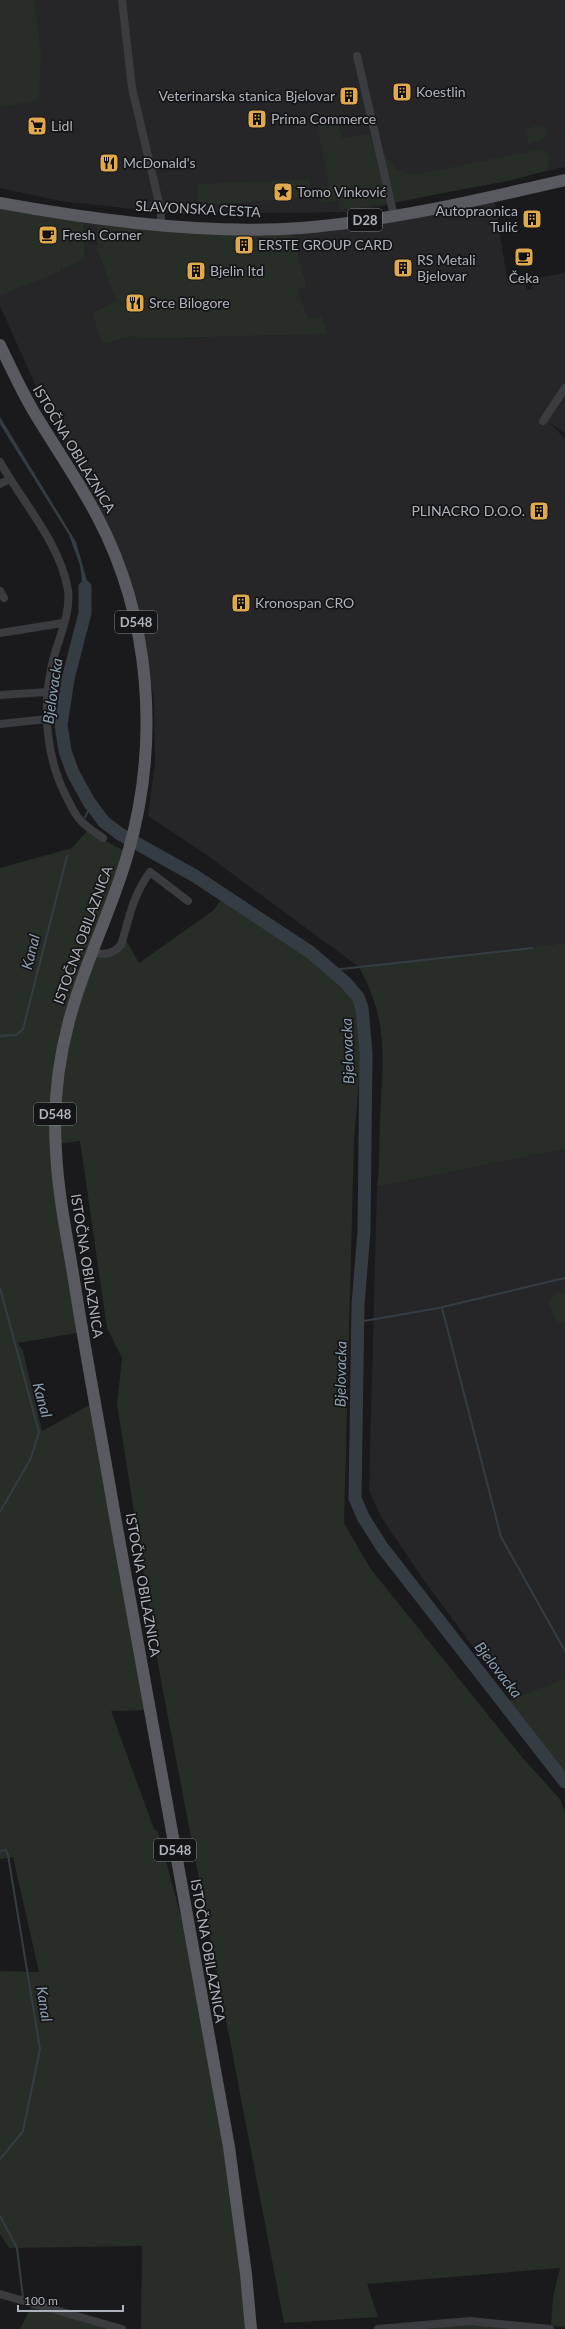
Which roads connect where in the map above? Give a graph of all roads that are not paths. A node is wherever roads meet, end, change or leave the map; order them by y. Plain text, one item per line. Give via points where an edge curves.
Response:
1 (122, 0) edge
2 (357, 56) dead end
3 (565, 180) edge
4 (2, 204) edge
5 (394, 216) junction
6 (161, 224) junction
7 (0, 345) edge
8 (565, 388) edge
9 (543, 421) dead end
10 (0, 462) edge
11 (10, 479) junction
12 (0, 484) edge
13 (63, 623) junction
14 (0, 633) edge
15 (47, 692) junction
16 (0, 696) edge
17 (47, 719) junction
18 (0, 724) edge
19 (103, 838) dead end
20 (188, 901) dead end
21 (92, 952) junction
22 (0, 2294) edge
23 (122, 2329) edge
24 (251, 2329) edge
25 (378, 2329) edge
26 (550, 2329) edge

1 - 6 street via 132,88 161,211
2 - 5 street
3 - 5 main road, SLAVONSKA CESTA / D28 via 472,202
4 - 6 main road, SLAVONSKA CESTA / D28
5 - 6 main road, SLAVONSKA CESTA / D28 via 299,228
7 - 21 main road, ISTOČNA OBILAZNICA / D548 via 33,410 101,522 118,562 133,609 142,653 147,731 140,802 128,853
8 - 9 street
10 - 11 street
11 - 12 street
11 - 13 street via 61,564 68,591 68,607
13 - 14 street
13 - 15 street
15 - 16 street
15 - 17 street
17 - 18 street
17 - 19 street via 50,756 65,795 81,821
20 - 21 street via 150,872 133,901 121,945 108,954
21 - 24 main road, ISTOČNA OBILAZNICA / D548 via 69,1019 60,1059 55,1145 58,1185 82,1332 229,2147
22 - 23 street
25 - 26 street via 470,2321

